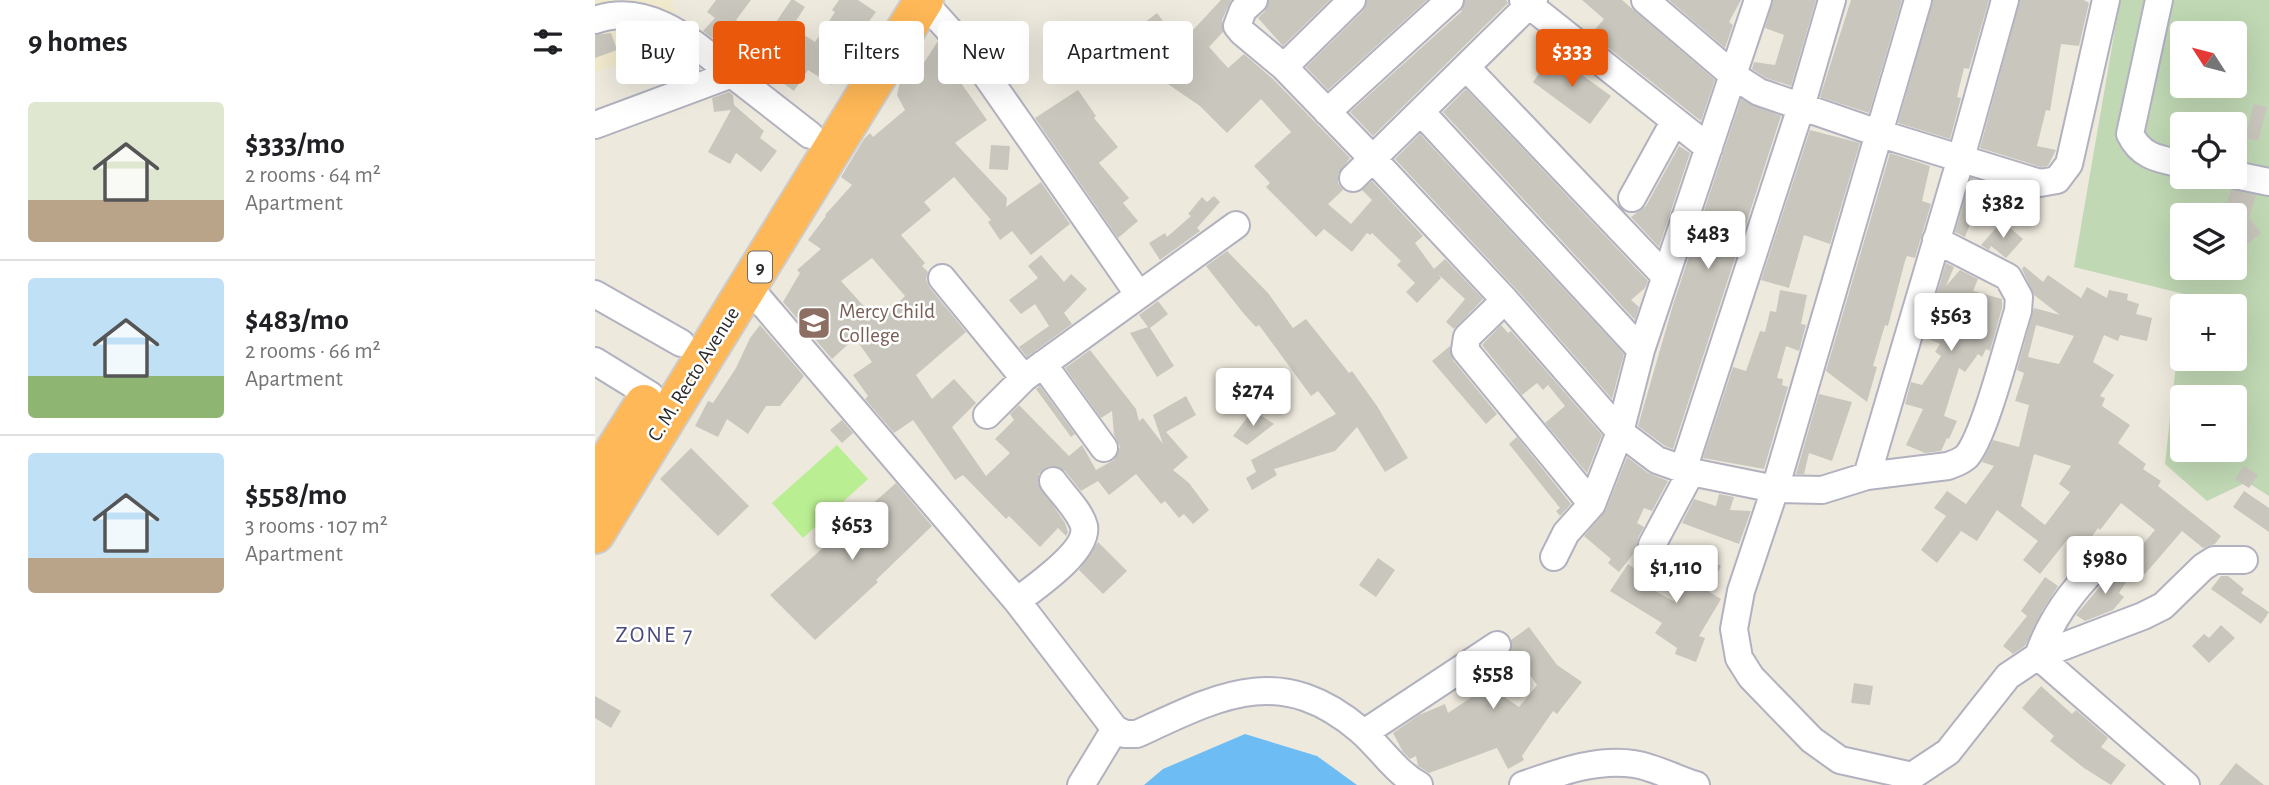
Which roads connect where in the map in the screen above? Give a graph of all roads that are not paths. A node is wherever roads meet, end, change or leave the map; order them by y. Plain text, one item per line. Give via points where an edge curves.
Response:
1 (913, 0) edge
2 (1254, 0) edge
3 (1352, 0) edge
4 (1450, 0) edge
5 (1645, 0) edge
6 (1758, 0) edge
7 (1832, 0) edge
8 (1918, 0) edge
9 (2005, 0) edge
10 (2106, 0) edge
11 (2159, 0) edge
12 (1529, 2) edge
13 (613, 13) edge
14 (713, 57) edge
15 (1284, 67) junction
16 (1467, 68) junction
17 (1734, 76) junction
18 (713, 81) edge
19 (745, 84) edge
20 (1801, 107) junction
21 (1327, 112) junction
22 (1422, 113) junction
23 (1674, 122) junction
24 (595, 125) edge
25 (1878, 133) junction
26 (810, 135) junction
27 (1709, 148) junction
28 (1961, 158) junction
29 (1373, 159) junction
30 (2170, 162) edge
31 (2247, 177) edge
32 (1353, 178) dead end
33 (2269, 182) edge
34 (1632, 198) dead end
35 (1235, 225) dead end
36 (1936, 240) junction
37 (1665, 276) junction
38 (942, 278) dead end
39 (748, 286) junction
40 (595, 294) edge
41 (1139, 295) junction
42 (1505, 300) junction
43 (681, 343) junction
44 (1641, 350) junction
45 (595, 361) edge
46 (1034, 371) junction
47 (649, 394) junction
48 (987, 415) dead end
49 (1620, 432) junction
50 (1104, 448) dead end
51 (1687, 471) junction
52 (1867, 476) junction
53 (1053, 481) dead end
54 (595, 482) edge
55 (1775, 489) junction
56 (1592, 504) junction
57 (595, 534) edge
58 (1652, 545) dead end
59 (1554, 557) dead end
60 (2243, 560) dead end
61 (2098, 565) dead end
62 (1017, 601) junction
63 (1497, 645) dead end
64 (2038, 656) junction
65 (1115, 729) junction
66 (1364, 733) junction
67 (1081, 785) edge
68 (1419, 785) edge
69 (1523, 785) edge
70 (1696, 785) edge
71 (2186, 785) edge

1 - 26 highway, C. M. Recto Avenue / 9
1 - 39 highway, C. M. Recto Avenue / 9
1 - 41 street via 974,58
2 - 15 street via 1238,18 1237,26
3 - 15 street
4 - 21 street
5 - 17 street
6 - 17 street
7 - 20 street
8 - 25 street
9 - 28 street
10 - 28 street via 2069,164 2057,180 2029,181
11 - 30 street via 2130,134 2141,151
12 - 16 street
12 - 23 street
13 - 14 street via 663,25
15 - 21 street
16 - 22 street
16 - 37 street
17 - 20 street via 1759,92
17 - 27 street
18 - 24 street
19 - 26 street
20 - 25 street
20 - 51 street
21 - 29 street
22 - 29 street
22 - 44 street
23 - 27 street
23 - 34 street
25 - 28 street
25 - 55 street
26 - 43 highway, C. M. Recto Avenue / 9
27 - 37 street
28 - 36 street
29 - 32 street
29 - 42 street
31 - 33 street
35 - 41 street
36 - 52 street
36 - 52 street via 2008,277 2019,297 2018,311 1968,455 1948,466
37 - 44 street
38 - 46 street
39 - 57 highway, C. M. Recto Avenue / 9
39 - 62 street
40 - 43 street
41 - 46 street
42 - 49 street
42 - 56 street via 1467,337 1465,351
43 - 47 highway, C. M. Recto Avenue / 9
44 - 49 street
45 - 47 street
46 - 48 street
46 - 50 street
47 - 54 highway, C. M. Recto Avenue / 9
49 - 51 street via 1657,460
49 - 56 street
51 - 55 street
51 - 58 street
52 - 55 street via 1822,490
53 - 62 street via 1082,521 1082,540 1050,575
55 - 64 street via 1741,591 1734,629 1739,659 1790,720 1840,760 1912,776 1948,752 2008,676
56 - 59 street via 1566,533
60 - 64 street via 2214,560 2153,611
61 - 64 street via 2071,592
62 - 65 street
63 - 66 street
64 - 71 street
65 - 66 street via 1136,734 1211,701 1261,690 1327,705
65 - 67 street
66 - 68 street
69 - 70 street via 1606,763 1635,764

